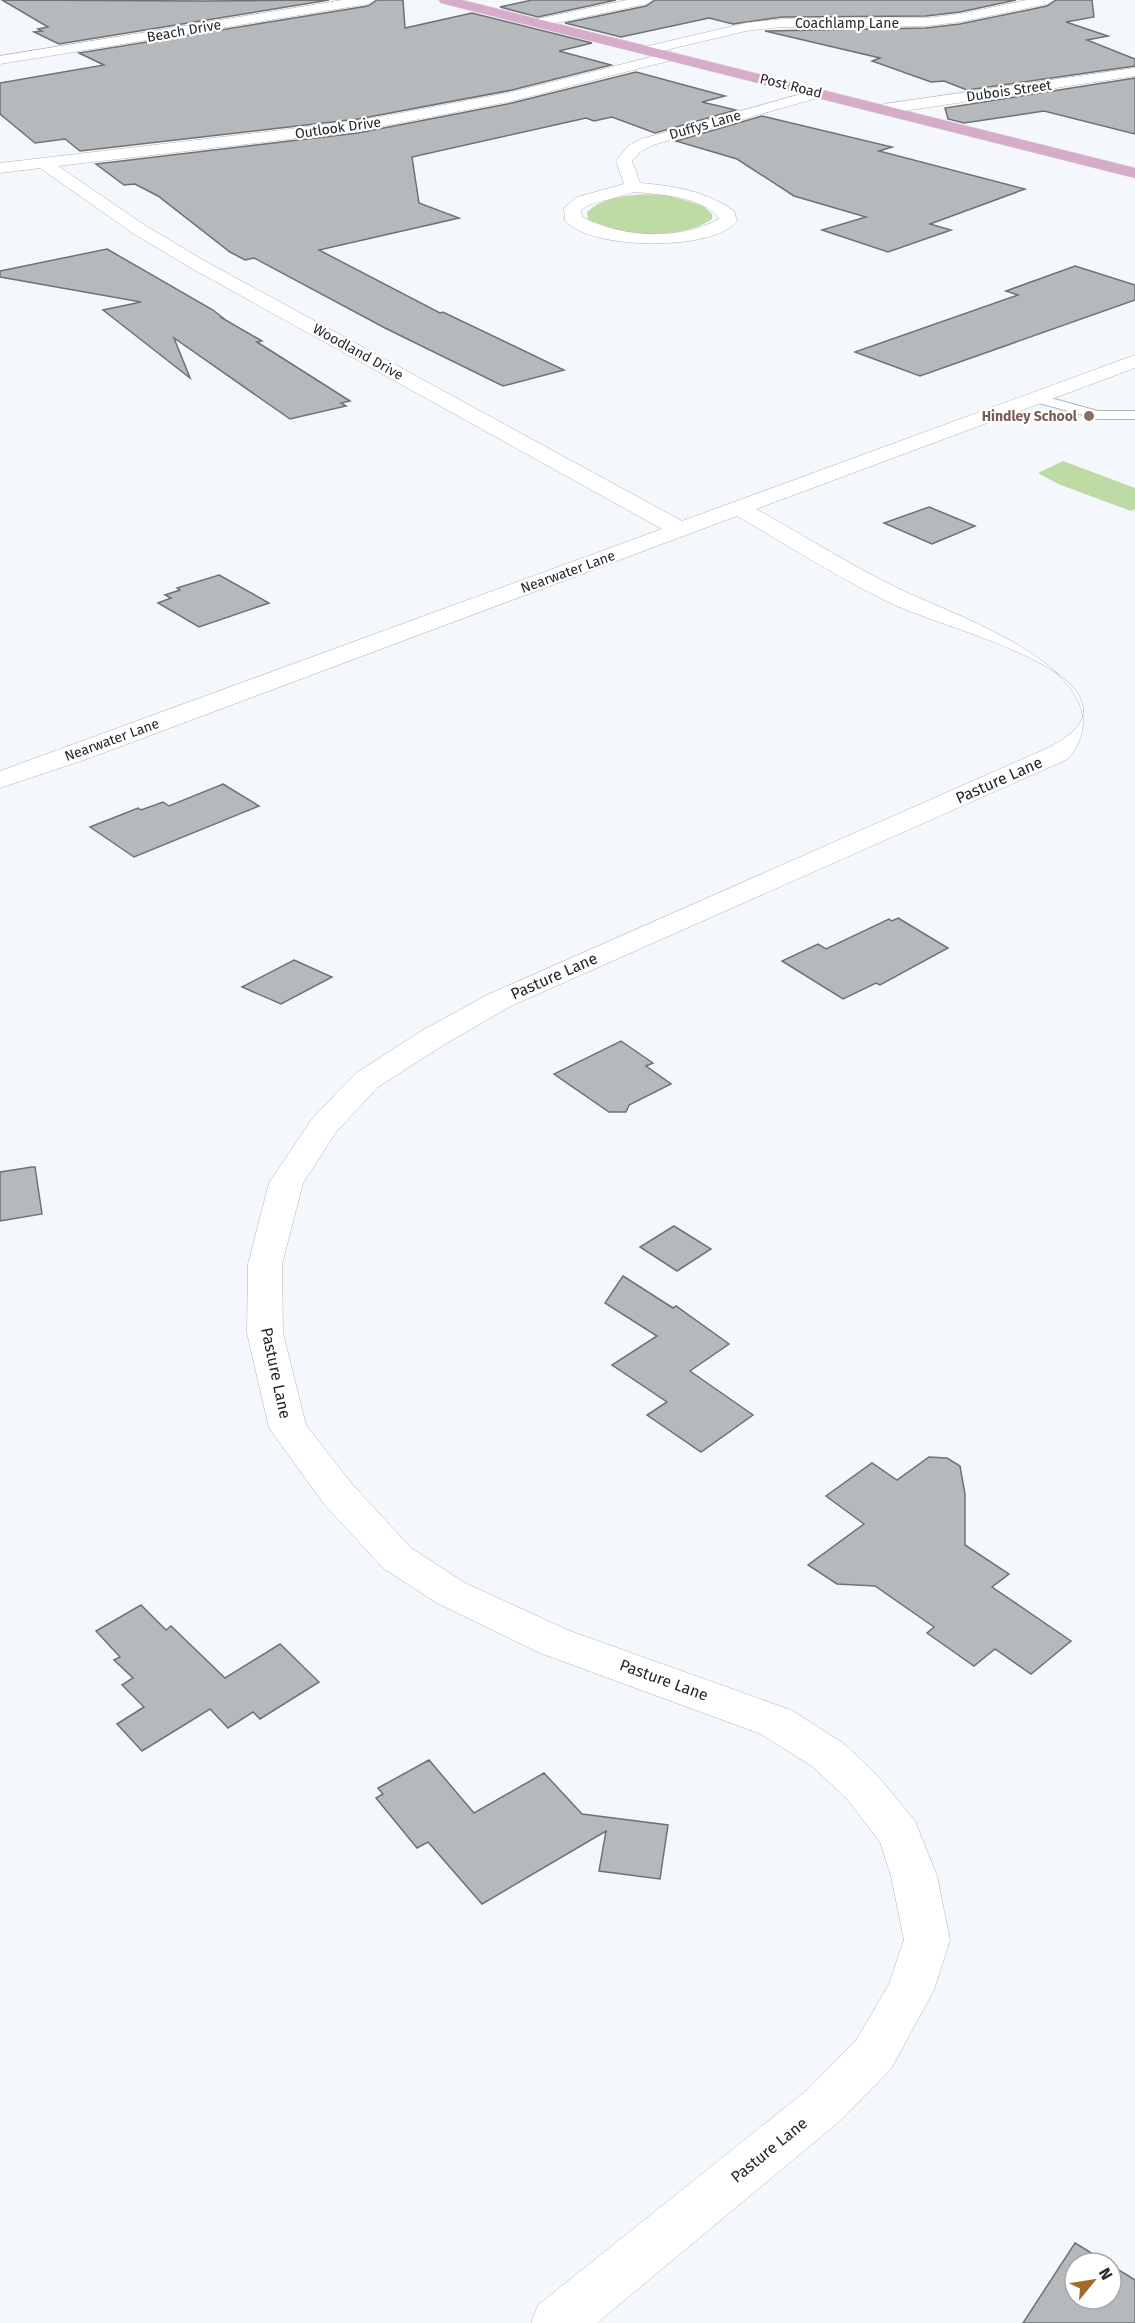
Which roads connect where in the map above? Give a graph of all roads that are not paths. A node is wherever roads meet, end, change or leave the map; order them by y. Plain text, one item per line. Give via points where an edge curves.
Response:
1 (368, 0) edge
2 (446, 0) edge
3 (646, 0) edge
4 (1047, 0) edge
5 (537, 23) junction
6 (649, 50) junction
7 (671, 56) junction
8 (0, 60) edge
9 (1135, 72) edge
10 (819, 93) junction
11 (884, 109) junction
12 (42, 162) junction
13 (0, 168) edge
14 (1135, 173) edge
15 (634, 187) junction
16 (1135, 361) edge
17 (1036, 398) junction
18 (1135, 415) edge
19 (740, 509) junction
20 (681, 530) junction
21 (0, 780) edge
22 (557, 2323) edge

1 - 8 street, Beach Drive
2 - 5 main road, Post Road
3 - 5 street
4 - 6 street, Coachlamp Lane via 936,21 746,27
5 - 6 main road, Post Road
6 - 7 main road, Post Road
7 - 10 main road, Post Road
7 - 12 street, Outlook Drive via 483,103 358,126
9 - 11 street, Dubois Street
10 - 11 main road, Post Road
10 - 15 street, Duffys Lane via 634,149 624,161
11 - 14 main road, Post Road
12 - 13 street, Outlook Drive
12 - 20 street, Woodland Drive via 197,264
15 - 15 street via 583,201 573,208 574,220 588,229 642,238 698,234 728,221 728,215 703,198
16 - 17 street, Nearwater Lane
17 - 18 lane via 1098,415
17 - 19 street, Nearwater Lane
19 - 20 street, Nearwater Lane
19 - 22 street, Pasture Lane via 900,598 1034,650 1062,665 1091,692 1097,710 1094,723 1083,738 1059,753 500,1000 367,1080 323,1125 286,1183 265,1264 265,1333 288,1428 338,1494 397,1557 451,1593 555,1642 776,1722 828,1755 862,1787 899,1834 914,1876 927,1940 911,1990 874,2055 824,2105
20 - 21 street, Nearwater Lane

